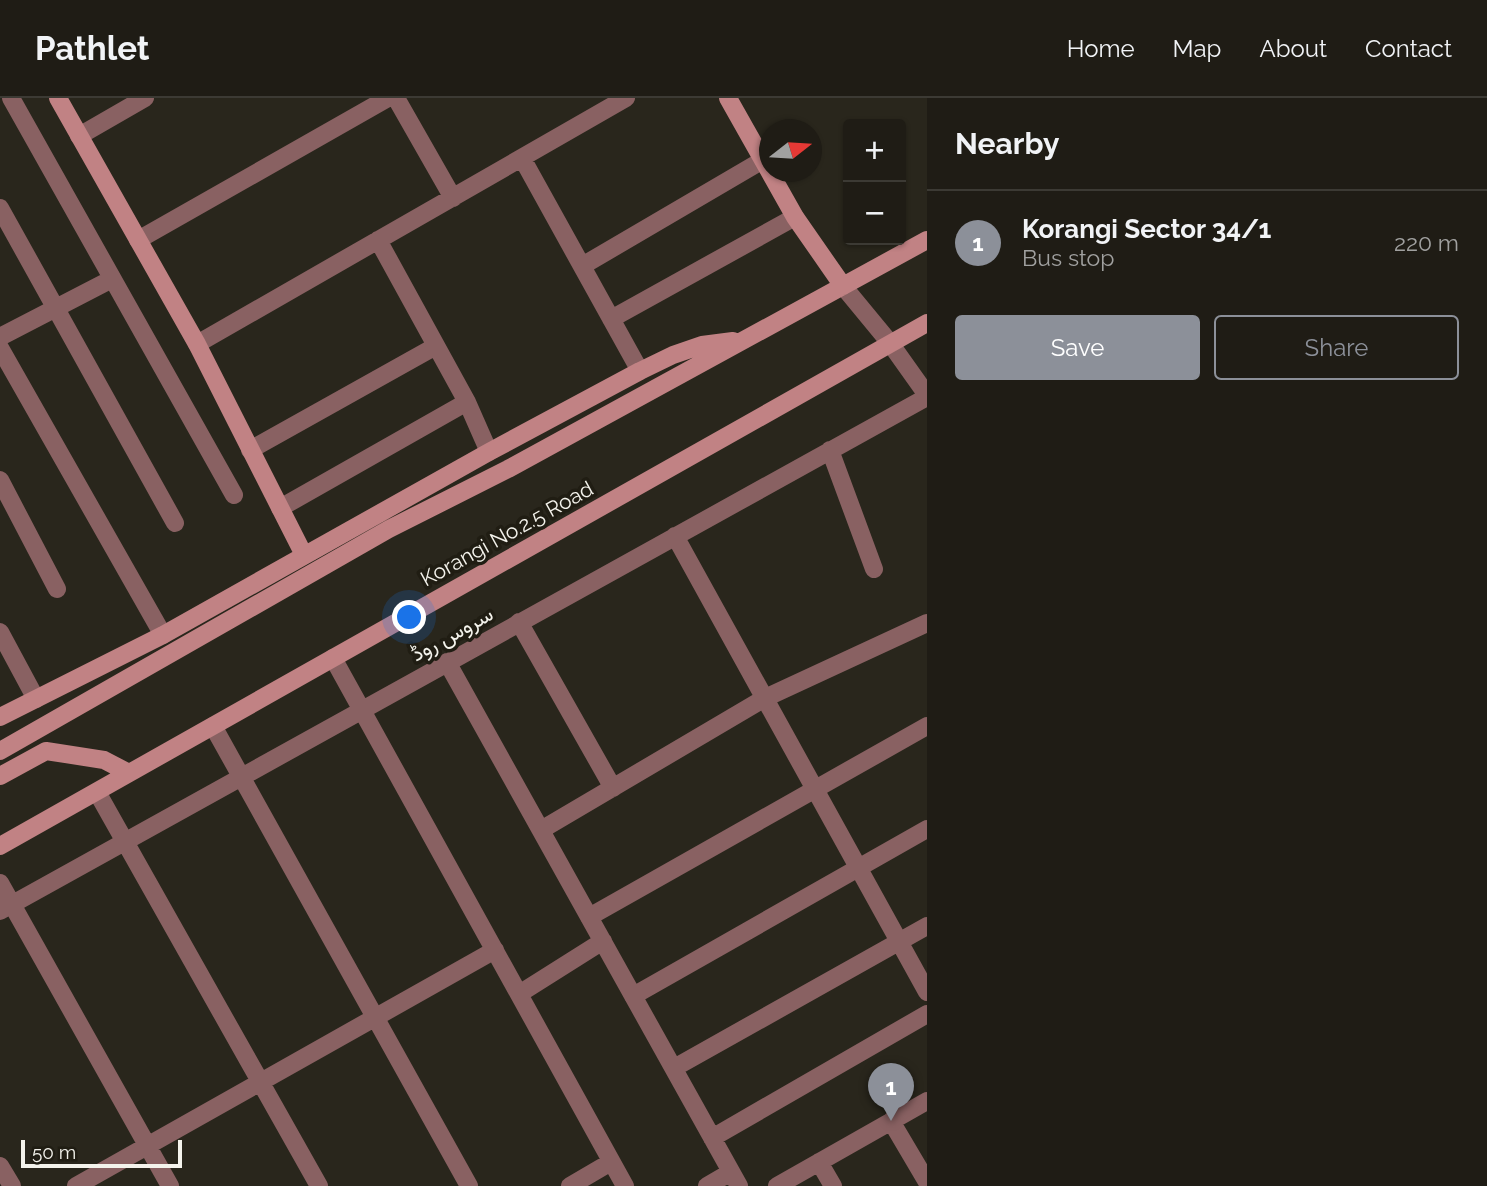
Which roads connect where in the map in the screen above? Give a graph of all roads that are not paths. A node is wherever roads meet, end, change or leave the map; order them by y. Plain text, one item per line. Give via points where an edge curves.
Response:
1 (11, 98) edge
2 (58, 98) edge
3 (145, 98) edge
4 (388, 98) edge
5 (396, 98) edge
6 (626, 98) edge
7 (729, 98) edge
8 (79, 136) junction
9 (759, 153) edge
10 (522, 158) junction
11 (759, 162) edge
12 (775, 182) edge
13 (453, 198) junction
14 (0, 208) edge
15 (794, 217) junction
16 (138, 240) junction
17 (378, 240) junction
18 (927, 240) edge
19 (582, 266) junction
20 (112, 279) junction
21 (843, 286) junction
22 (56, 308) junction
23 (611, 319) junction
24 (927, 323) edge
25 (0, 337) edge
26 (745, 339) junction
27 (197, 344) junction
28 (890, 344) junction
29 (436, 346) junction
30 (0, 348) edge
31 (640, 371) junction
32 (927, 396) edge
33 (467, 402) junction
34 (250, 450) junction
35 (830, 450) junction
36 (489, 452) junction
37 (0, 480) edge
38 (234, 495) dead end
39 (281, 508) junction
40 (175, 523) dead end
41 (675, 536) junction
42 (304, 555) junction
43 (874, 569) dead end
44 (57, 589) dead end
45 (519, 622) junction
46 (927, 624) edge
47 (0, 632) edge
48 (163, 635) junction
49 (333, 658) junction
50 (447, 663) junction
51 (765, 698) junction
52 (36, 699) junction
53 (362, 710) junction
54 (0, 718) edge
55 (213, 726) junction
56 (927, 726) edge
57 (0, 751) edge
58 (130, 773) junction
59 (0, 776) edge
60 (242, 778) junction
61 (613, 788) junction
62 (815, 789) junction
63 (97, 792) junction
64 (927, 829) edge
65 (541, 830) junction
66 (125, 842) junction
67 (0, 846) edge
68 (858, 867) junction
69 (0, 883) edge
70 (6, 908) edge
71 (589, 917) junction
72 (927, 926) edge
73 (603, 941) junction
74 (899, 941) junction
75 (495, 950) junction
76 (927, 992) edge
77 (519, 994) junction
78 (633, 996) junction
79 (927, 1014) edge
80 (375, 1018) junction
81 (674, 1068) junction
82 (261, 1082) junction
83 (927, 1101) edge
84 (891, 1122) junction
85 (712, 1138) junction
86 (147, 1146) junction
87 (611, 1161) junction
88 (819, 1162) junction
89 (0, 1166) edge
90 (735, 1179) edge
91 (927, 1182) edge
92 (12, 1186) edge
93 (76, 1186) edge
94 (170, 1186) edge
95 (319, 1186) edge
96 (469, 1186) edge
97 (570, 1186) edge
98 (625, 1186) edge
99 (707, 1186) edge
100 (777, 1186) edge
101 (833, 1186) edge

1 - 20 street
2 - 8 main road
3 - 8 street
4 - 16 street
5 - 13 street
6 - 10 street
7 - 9 main road
8 - 16 main road
10 - 13 street
10 - 19 street
11 - 19 street
12 - 15 main road
13 - 17 street
14 - 22 street
15 - 21 main road
15 - 23 street
16 - 27 main road
17 - 27 street
17 - 29 street
18 - 21 main road
19 - 23 street
20 - 22 street
20 - 38 street
21 - 26 main road
21 - 28 street
22 - 25 street
22 - 40 street
23 - 31 street
24 - 28 main road, Korangi No.2.5 Road
26 - 31 main road via 702,345
26 - 57 main road via 389,529
27 - 34 main road
28 - 32 street
28 - 49 main road, Korangi No.2.5 Road
29 - 33 street
29 - 34 street
30 - 48 street
31 - 36 main road
32 - 35 street, سروس روڈ
33 - 36 street
33 - 39 street
34 - 39 main road
35 - 41 street, سروس روڈ
35 - 43 street
36 - 42 main road
37 - 44 street
39 - 42 main road
41 - 45 street, سروس روڈ
41 - 51 street
42 - 48 main road
45 - 50 street, سروس روڈ
45 - 61 street
46 - 51 street
47 - 52 street
48 - 52 main road
49 - 53 street
49 - 55 main road, Korangi No.2.5 Road
50 - 53 street, سروس روڈ
50 - 65 street
51 - 61 street
51 - 62 street
52 - 54 main road
53 - 60 street, سروس روڈ
53 - 75 street
55 - 58 main road, Korangi No.2.5 Road
55 - 60 street
56 - 62 street
58 - 59 main road via 104,760 46,751
58 - 63 main road, Korangi No.2.5 Road
60 - 66 street, سروس روڈ
60 - 80 street
61 - 65 street
62 - 68 street
62 - 71 street
63 - 66 street
63 - 67 main road, Korangi No.2.5 Road
64 - 68 street
65 - 71 street
66 - 70 street, سروس روڈ
66 - 82 street
68 - 74 street
68 - 78 street
69 - 70 street
70 - 86 street
71 - 73 street
72 - 74 street
73 - 77 street
73 - 78 street
74 - 76 street
74 - 81 street
75 - 77 street
75 - 80 street
77 - 87 street
78 - 81 street
79 - 85 street
80 - 82 street
80 - 96 street
81 - 85 street
82 - 86 street
82 - 95 street
83 - 84 street
84 - 88 street
84 - 91 street
85 - 90 street
86 - 93 street
86 - 94 street
87 - 97 street
87 - 98 street
88 - 100 street
88 - 101 street
89 - 92 street
90 - 99 street

